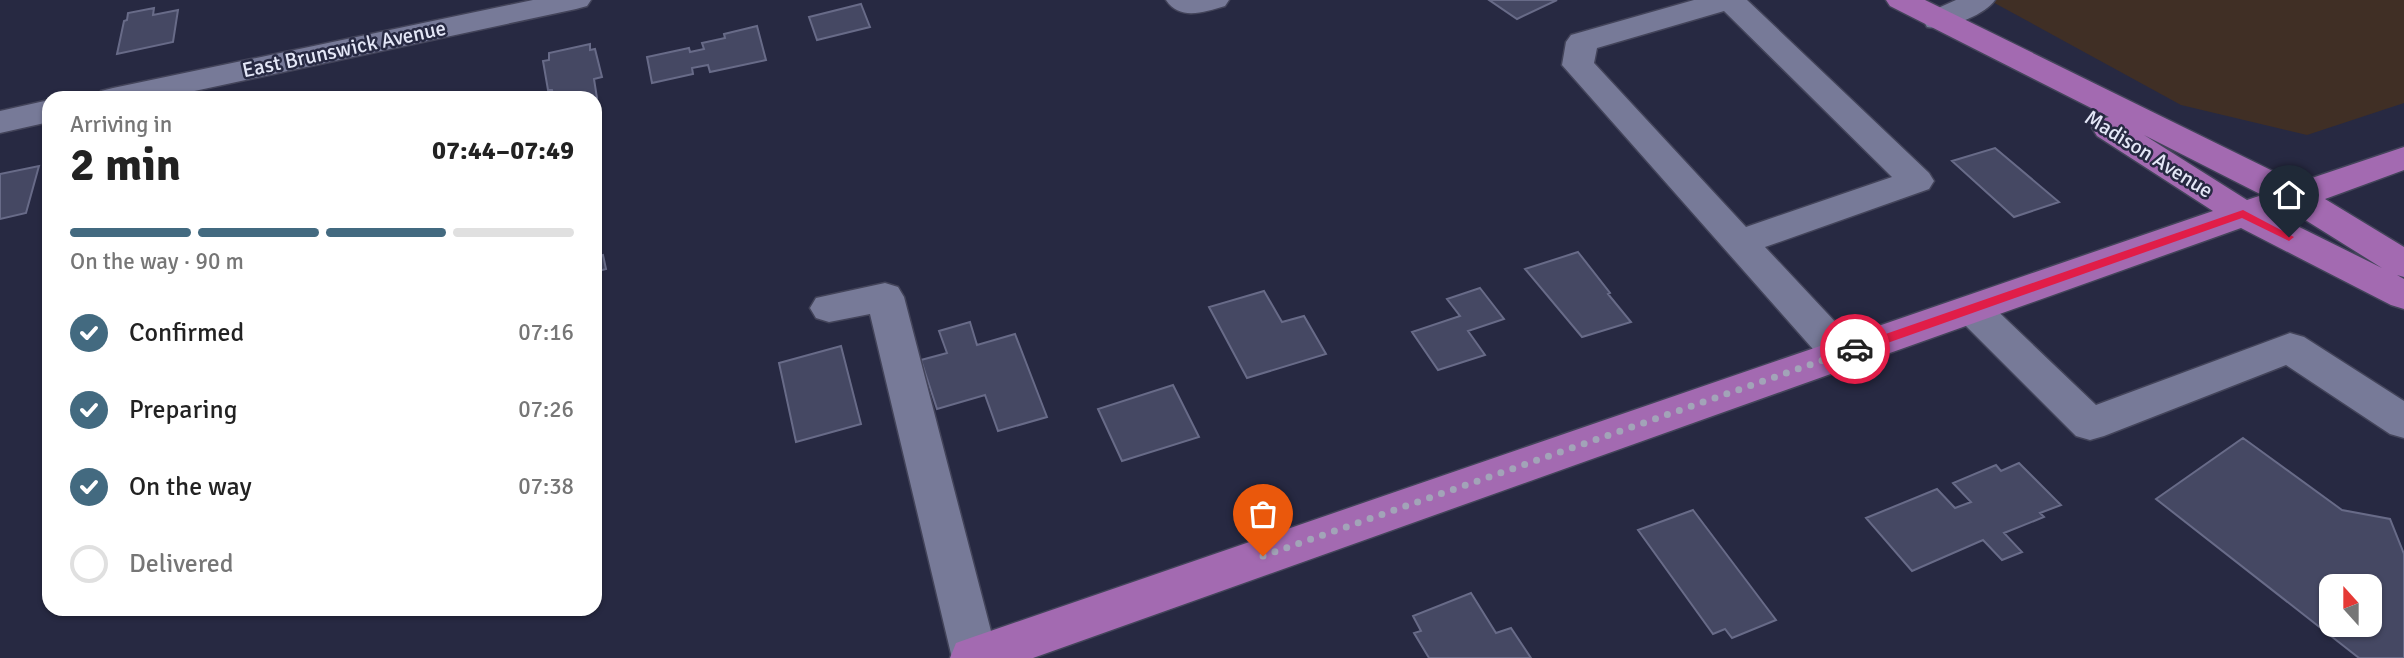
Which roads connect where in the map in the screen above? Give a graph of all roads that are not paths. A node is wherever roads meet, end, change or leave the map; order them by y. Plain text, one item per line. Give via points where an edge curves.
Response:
1 (576, 0) edge
2 (1181, 0) edge
3 (1214, 0) edge
4 (1728, 0) edge
5 (1901, 0) edge
6 (1980, 0) edge
7 (1938, 20) junction
8 (146, 91) edge
9 (42, 113) edge
10 (0, 122) edge
11 (2400, 163) edge
12 (2294, 196) junction
13 (2243, 214) junction
14 (1739, 243) junction
15 (2404, 264) edge
16 (2404, 295) edge
17 (830, 308) dead end
18 (1972, 309) junction
19 (1841, 354) junction
20 (2404, 422) edge
21 (974, 658) edge

1 - 8 street, East Brunswick Avenue
2 - 3 street via 1188,5
4 - 14 street via 1582,43 1578,65
4 - 14 street via 1917,181
5 - 7 main road, Madison Avenue
6 - 7 street
7 - 12 main road, Madison Avenue
7 - 13 main road, Madison Avenue
9 - 10 street
11 - 12 main road
12 - 13 main road
12 - 15 main road, Madison Avenue
13 - 16 main road, Madison Avenue
13 - 18 main road
14 - 19 street
17 - 21 street via 885,297
18 - 19 main road
18 - 20 street via 2090,424 2290,348
19 - 21 main road

